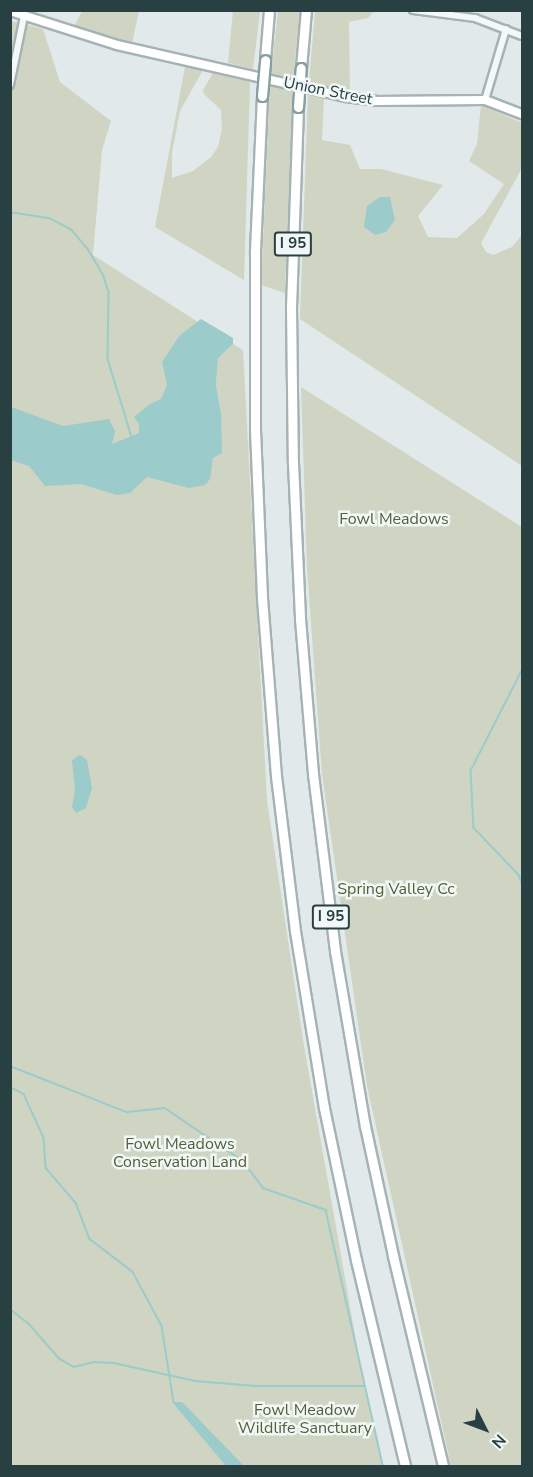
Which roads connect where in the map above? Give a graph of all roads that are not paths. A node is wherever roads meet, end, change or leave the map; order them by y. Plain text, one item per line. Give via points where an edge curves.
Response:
1 (269, 10) edge
2 (306, 10) edge
3 (413, 10) edge
4 (10, 11) edge
5 (461, 13) edge
6 (24, 16) junction
7 (506, 29) junction
8 (522, 36) edge
9 (10, 85) edge
10 (485, 100) junction
11 (522, 114) edge
12 (405, 1467) edge
13 (443, 1467) edge

1 - 12 highway, I 95, bridge via 255,253 255,430 261,587 276,776 295,931 326,1119
2 - 13 highway, I 95, bridge via 298,107 291,318 293,485 303,663 318,818 365,1126
3 - 5 street
4 - 6 main road, Union Street
5 - 7 street
6 - 9 street
6 - 10 main road, Union Street via 134,50 361,100
7 - 8 street
7 - 10 street
10 - 11 main road, Union Street

